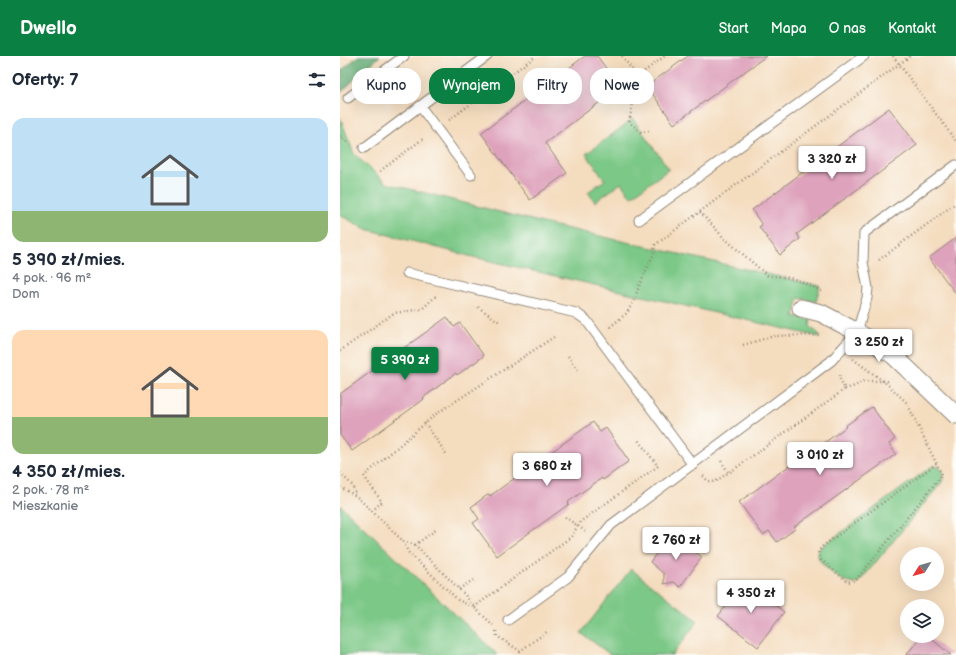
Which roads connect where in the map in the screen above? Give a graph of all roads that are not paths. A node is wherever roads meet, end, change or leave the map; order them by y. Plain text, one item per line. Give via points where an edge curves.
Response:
1 (404, 56) edge
2 (487, 56) edge
3 (864, 56) edge
4 (348, 98) dead end
5 (420, 106) junction
6 (364, 148) dead end
7 (956, 165) edge
8 (470, 175) dead end
9 (640, 220) dead end
10 (407, 272) dead end
11 (801, 308) dead end
12 (857, 332) junction
13 (956, 415) edge
14 (693, 464) junction
15 (508, 620) dead end

1 - 4 lane
2 - 5 lane
3 - 9 lane
5 - 6 lane
5 - 8 lane
7 - 12 lane via 864,234 863,262 868,288
10 - 14 lane via 576,313 586,320
11 - 12 street via 821,313
12 - 13 street via 892,355
12 - 14 lane via 828,364
14 - 15 lane via 611,526 568,577

